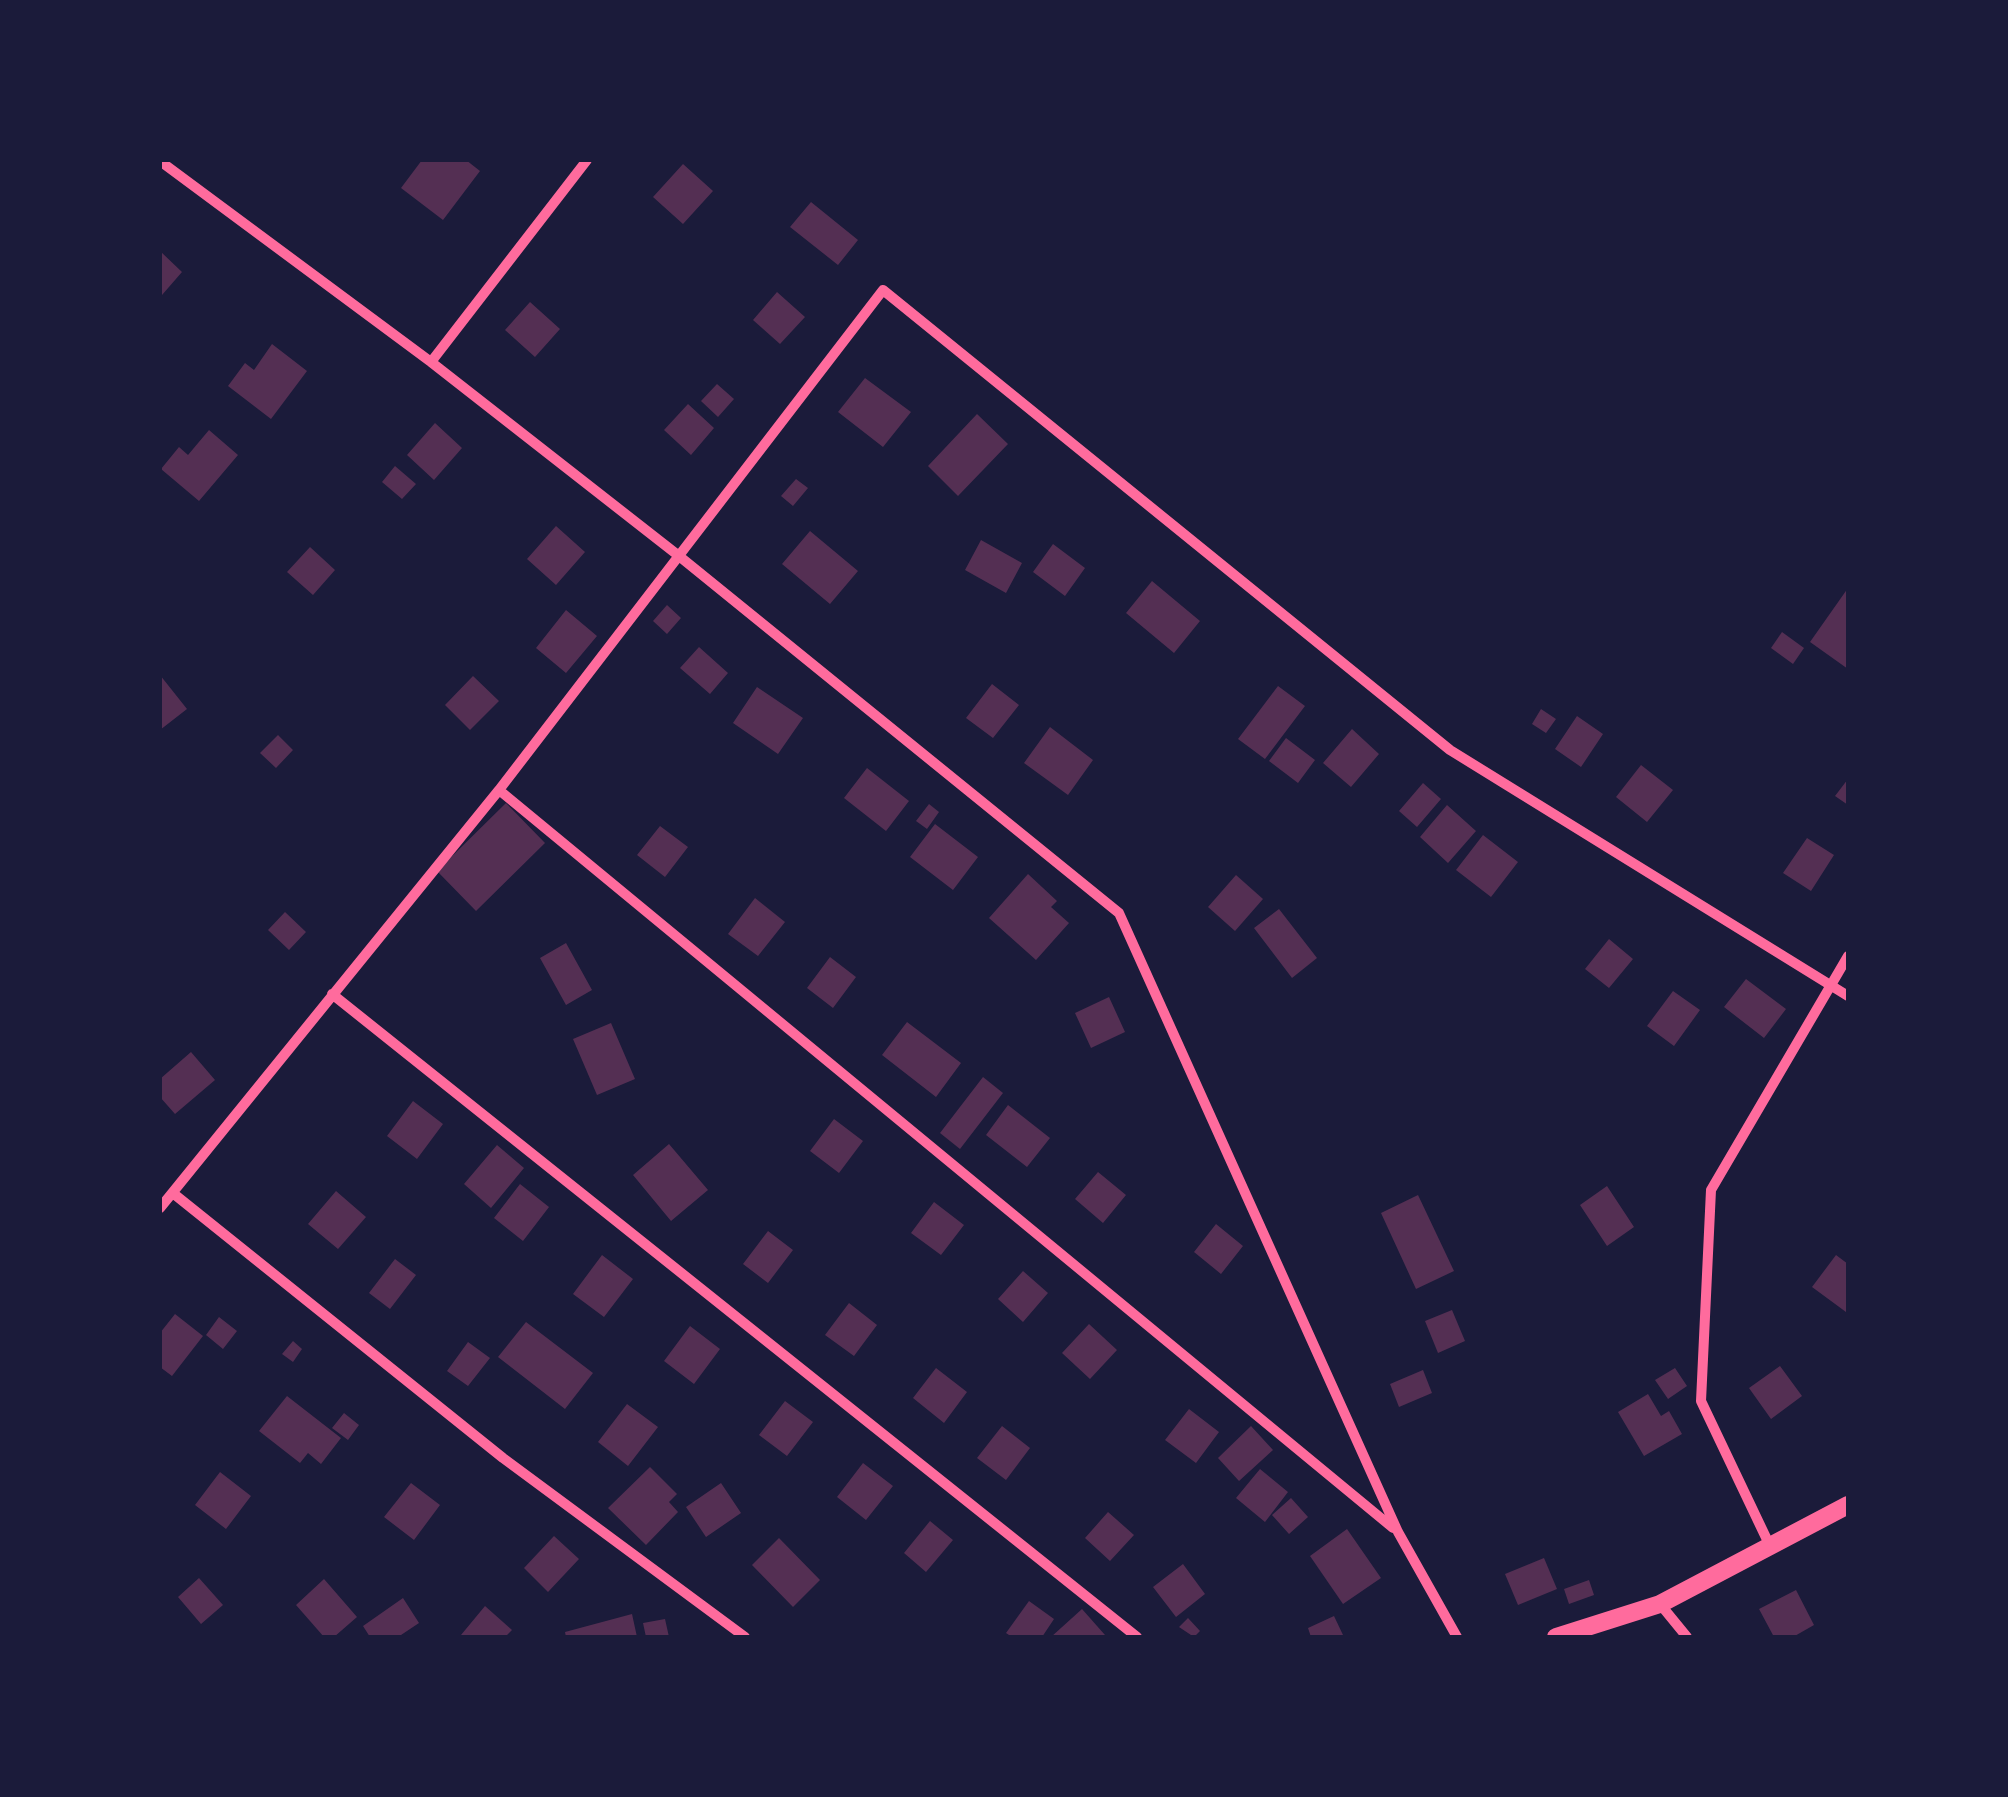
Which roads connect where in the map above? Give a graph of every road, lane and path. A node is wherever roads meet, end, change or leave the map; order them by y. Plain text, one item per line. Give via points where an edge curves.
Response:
1 (587, 160) edge
2 (160, 161) edge
3 (431, 362) junction
4 (679, 556) junction
5 (499, 790) junction
6 (1848, 956) edge
7 (1828, 984) junction
8 (332, 994) junction
9 (1848, 996) edge
10 (174, 1194) junction
11 (160, 1208) edge
12 (1848, 1506) edge
13 (1398, 1532) junction
14 (1770, 1546) junction
15 (1660, 1604) junction
16 (745, 1637) edge
17 (1136, 1637) edge
18 (1457, 1637) edge
19 (1556, 1637) edge
20 (1687, 1637) edge

1 - 3 street
2 - 3 street
3 - 4 street
4 - 5 street
4 - 7 street via 884,290 1450,750
4 - 13 street via 1119,913
5 - 8 street
5 - 13 street
6 - 7 street
7 - 9 street
7 - 14 street via 1711,1190 1701,1401
8 - 10 street
8 - 17 street
10 - 11 street
10 - 16 street via 502,1458
12 - 14 street
13 - 18 street
14 - 15 street
15 - 19 street
15 - 20 street

